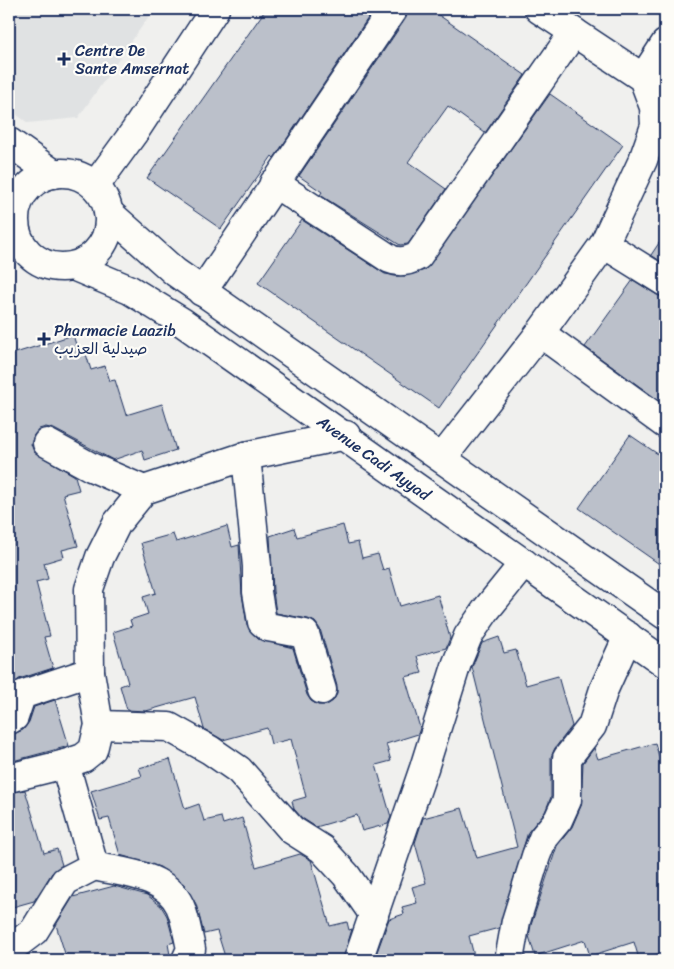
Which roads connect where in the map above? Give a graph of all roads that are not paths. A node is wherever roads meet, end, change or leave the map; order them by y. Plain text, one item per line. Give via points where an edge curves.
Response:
1 (215, 9) edge
2 (392, 9) edge
3 (539, 9) edge
4 (574, 32) junction
5 (665, 44) edge
6 (643, 78) junction
7 (660, 129) edge
8 (9, 142) edge
9 (54, 174) junction
10 (274, 183) junction
11 (94, 186) junction
12 (108, 212) junction
13 (13, 234) edge
14 (604, 244) junction
15 (73, 266) junction
16 (665, 282) edge
17 (202, 292) junction
18 (540, 333) junction
19 (665, 424) edge
20 (346, 435) junction
21 (48, 444) dead end
22 (246, 456) junction
23 (442, 458) junction
24 (144, 490) junction
25 (524, 562) junction
26 (665, 615) edge
27 (628, 636) junction
28 (665, 663) edge
29 (90, 672) junction
30 (322, 690) dead end
31 (9, 720) edge
32 (99, 725) junction
33 (65, 764) junction
34 (9, 778) edge
35 (94, 866) junction
36 (374, 915) junction
37 (9, 950) edge
38 (186, 960) edge
39 (358, 960) edge
40 (510, 960) edge

1 - 11 street via 135,131
2 - 10 street
3 - 4 street
4 - 6 street
4 - 10 street via 413,259 390,259
5 - 6 street
6 - 7 street via 649,88
7 - 14 street
8 - 9 street
9 - 11 street via 69,173
9 - 13 street via 40,178 28,187 15,213
10 - 17 street
11 - 12 street
12 - 15 street via 109,223 102,246 94,255
12 - 17 street via 152,253
13 - 15 street via 30,254 43,263
14 - 16 street
14 - 18 street
15 - 20 street, Avenue Cadi Ayyad via 157,305
17 - 23 street
18 - 19 street
18 - 23 street
20 - 22 street
20 - 25 street, Avenue Cadi Ayyad
21 - 24 street
22 - 24 street
22 - 30 street via 262,622 268,627 305,634
23 - 26 street
24 - 29 street via 117,522 89,589
25 - 27 street, Avenue Cadi Ayyad
25 - 36 street via 468,636 456,663
27 - 28 street, Avenue Cadi Ayyad
27 - 40 street via 604,689 592,726 567,758 567,800 558,820 543,838 536,856 516,921
29 - 31 street via 24,694 14,717
29 - 32 street
32 - 33 street via 93,750 83,758
32 - 36 street via 169,727 210,750 238,770 292,830 322,849 360,892
33 - 34 street
33 - 35 street
35 - 37 street via 65,881 34,931
35 - 38 street via 152,879 174,896 180,906 191,949
36 - 39 street

